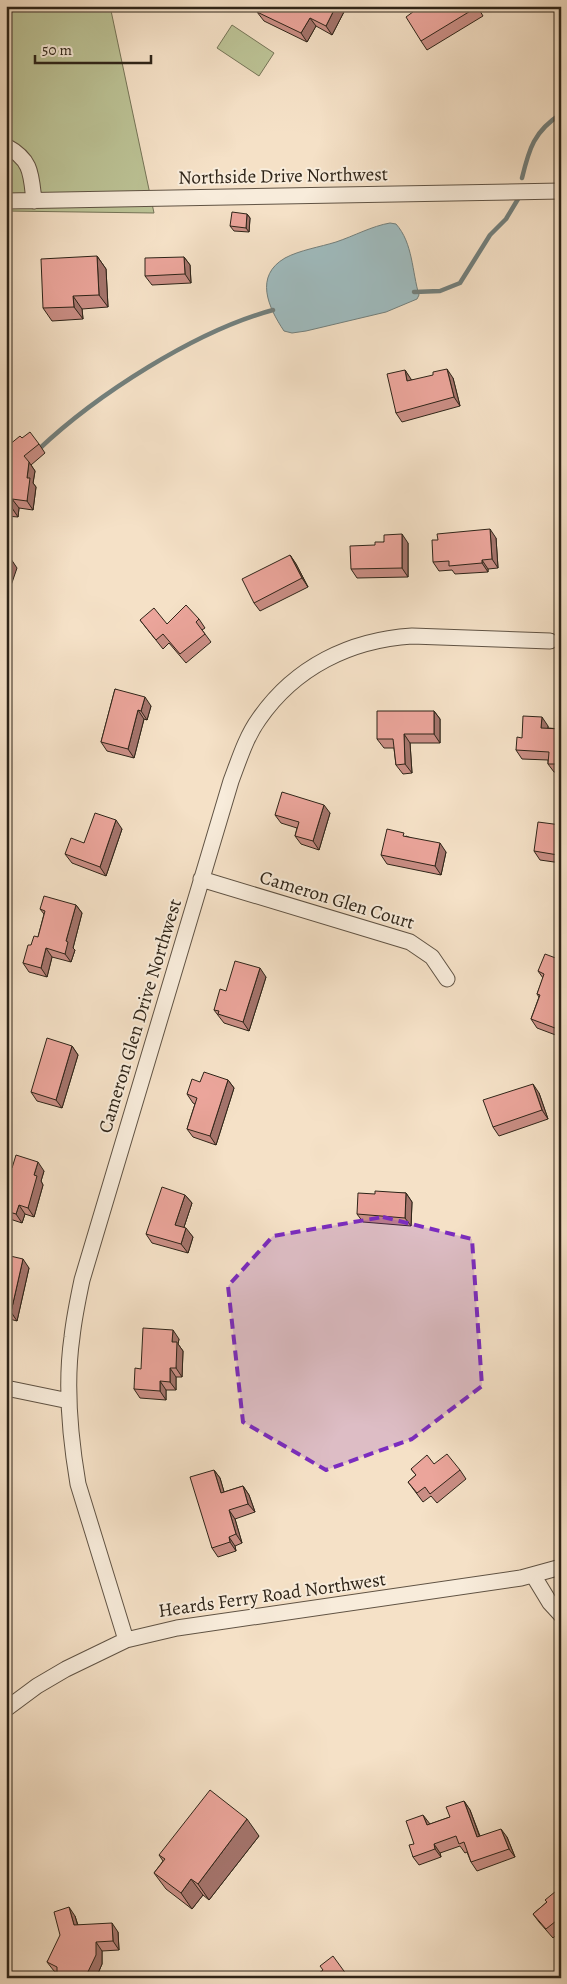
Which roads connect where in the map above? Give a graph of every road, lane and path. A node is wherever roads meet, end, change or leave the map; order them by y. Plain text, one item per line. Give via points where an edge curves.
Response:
1 (6, 146) edge
2 (561, 191) edge
3 (6, 201) edge
4 (34, 201) junction
5 (550, 641) dead end
6 (201, 879) junction
7 (447, 979) dead end
8 (6, 1388) edge
9 (69, 1401) junction
10 (561, 1567) edge
11 (533, 1575) junction
12 (561, 1615) edge
13 (126, 1640) junction
14 (6, 1709) edge

1 - 4 street via 25,160 31,171
2 - 4 street, Northside Drive Northwest
3 - 4 street, Northside Drive Northwest
5 - 6 street, Cameron Glen Drive Northwest via 392,637 348,648 308,669 274,699 258,720 231,781
6 - 7 street, Cameron Glen Court via 410,942 432,957
6 - 9 street, Cameron Glen Drive Northwest via 82,1280 71,1339
8 - 9 street
9 - 13 street, Cameron Glen Drive Northwest via 78,1484
10 - 11 street, Heards Ferry Road Northwest
11 - 12 street
11 - 13 street, Heards Ferry Road Northwest via 177,1628
13 - 14 street, Heards Ferry Road Northwest via 66,1669

